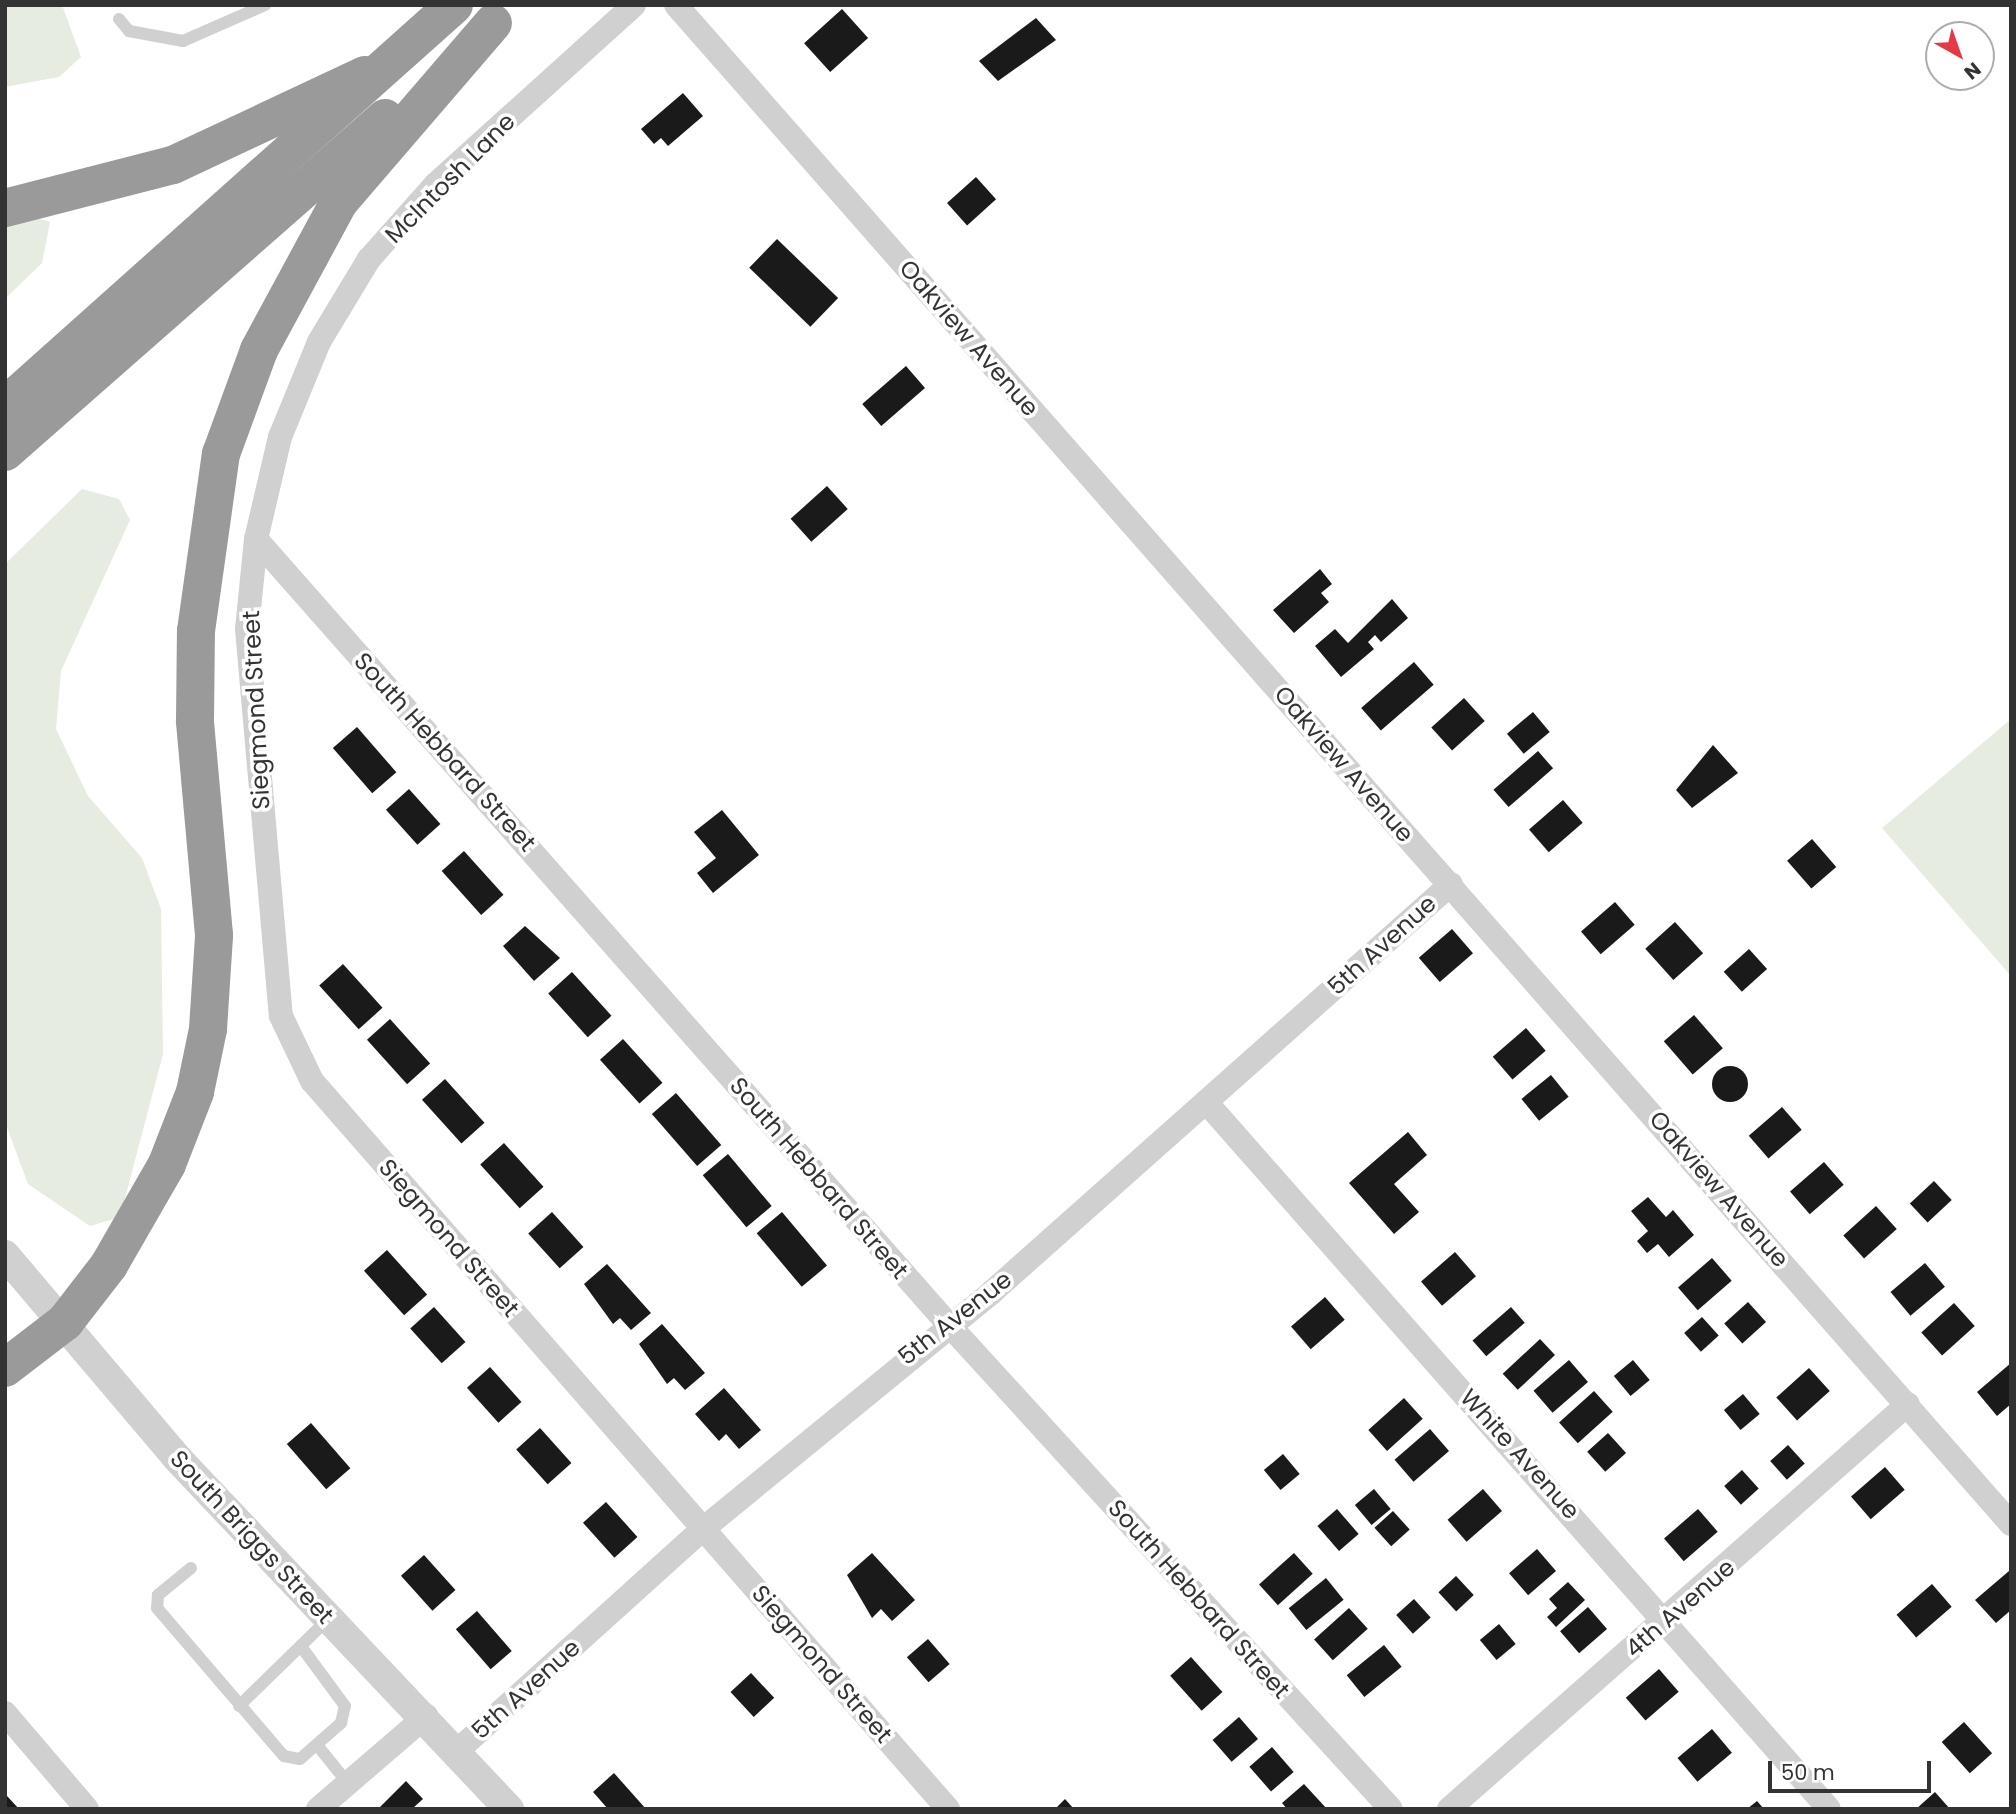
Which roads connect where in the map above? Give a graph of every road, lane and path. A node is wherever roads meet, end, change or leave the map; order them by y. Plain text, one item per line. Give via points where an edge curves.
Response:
1 (265, 5) edge
2 (454, 5) edge
3 (634, 5) edge
4 (676, 5) edge
5 (503, 14) edge
6 (119, 19) dead end
7 (385, 68) junction
8 (5, 208) edge
9 (5, 406) edge
10 (5, 452) edge
11 (256, 539) junction
12 (1451, 884) junction
13 (1206, 1102) junction
14 (5, 1255) edge
15 (65, 1322) junction
16 (949, 1325) junction
17 (5, 1368) edge
18 (1908, 1404) junction
19 (2011, 1524) edge
20 (704, 1528) junction
21 (191, 1568) dead end
22 (327, 1620) junction
23 (1668, 1620) junction
24 (303, 1649) junction
25 (239, 1706) junction
26 (5, 1713) edge
27 (426, 1716) junction
28 (317, 1745) junction
29 (457, 1751) junction
30 (347, 1782) junction
31 (87, 1809) edge
32 (318, 1809) edge
33 (509, 1809) edge
34 (948, 1809) edge
35 (1391, 1809) edge
36 (1450, 1809) edge
37 (1829, 1809) edge

1 - 6 lane via 183,41 129,31
2 - 7 highway
3 - 11 street, McIntosh Lane via 435,185 369,259 319,342 290,413
4 - 12 street, Oakview Avenue
5 - 10 highway
5 - 15 highway via 339,202 258,350 221,454 196,631 195,722 214,935 208,1029 195,1092 167,1164 109,1265
7 - 8 highway via 319,91 173,165
7 - 9 highway
11 - 16 street, South Hebbard Street
11 - 20 street, Siegmond Street via 247,629 251,711 281,1016 296,1055
12 - 13 street, 5th Avenue
12 - 18 street, Oakview Avenue
13 - 16 street, 5th Avenue
13 - 23 street, White Avenue
14 - 15 street, South Briggs Street
15 - 17 highway
15 - 22 street, South Briggs Street via 178,1459
16 - 20 street, 5th Avenue
16 - 35 street, South Hebbard Street
18 - 19 street, Oakview Avenue
18 - 23 street, 4th Avenue
20 - 29 street, 5th Avenue
20 - 34 street, Siegmond Street
21 - 25 lane via 158,1595 157,1608
22 - 24 lane
22 - 27 street, South Briggs Street
23 - 36 street, 4th Avenue
23 - 37 street, White Avenue
24 - 25 lane
24 - 28 lane via 345,1706 341,1723
25 - 28 lane via 284,1756 300,1759
26 - 31 street
27 - 29 street, South Briggs Street
27 - 30 street
28 - 30 lane
29 - 33 street, South Briggs Street
30 - 32 street

